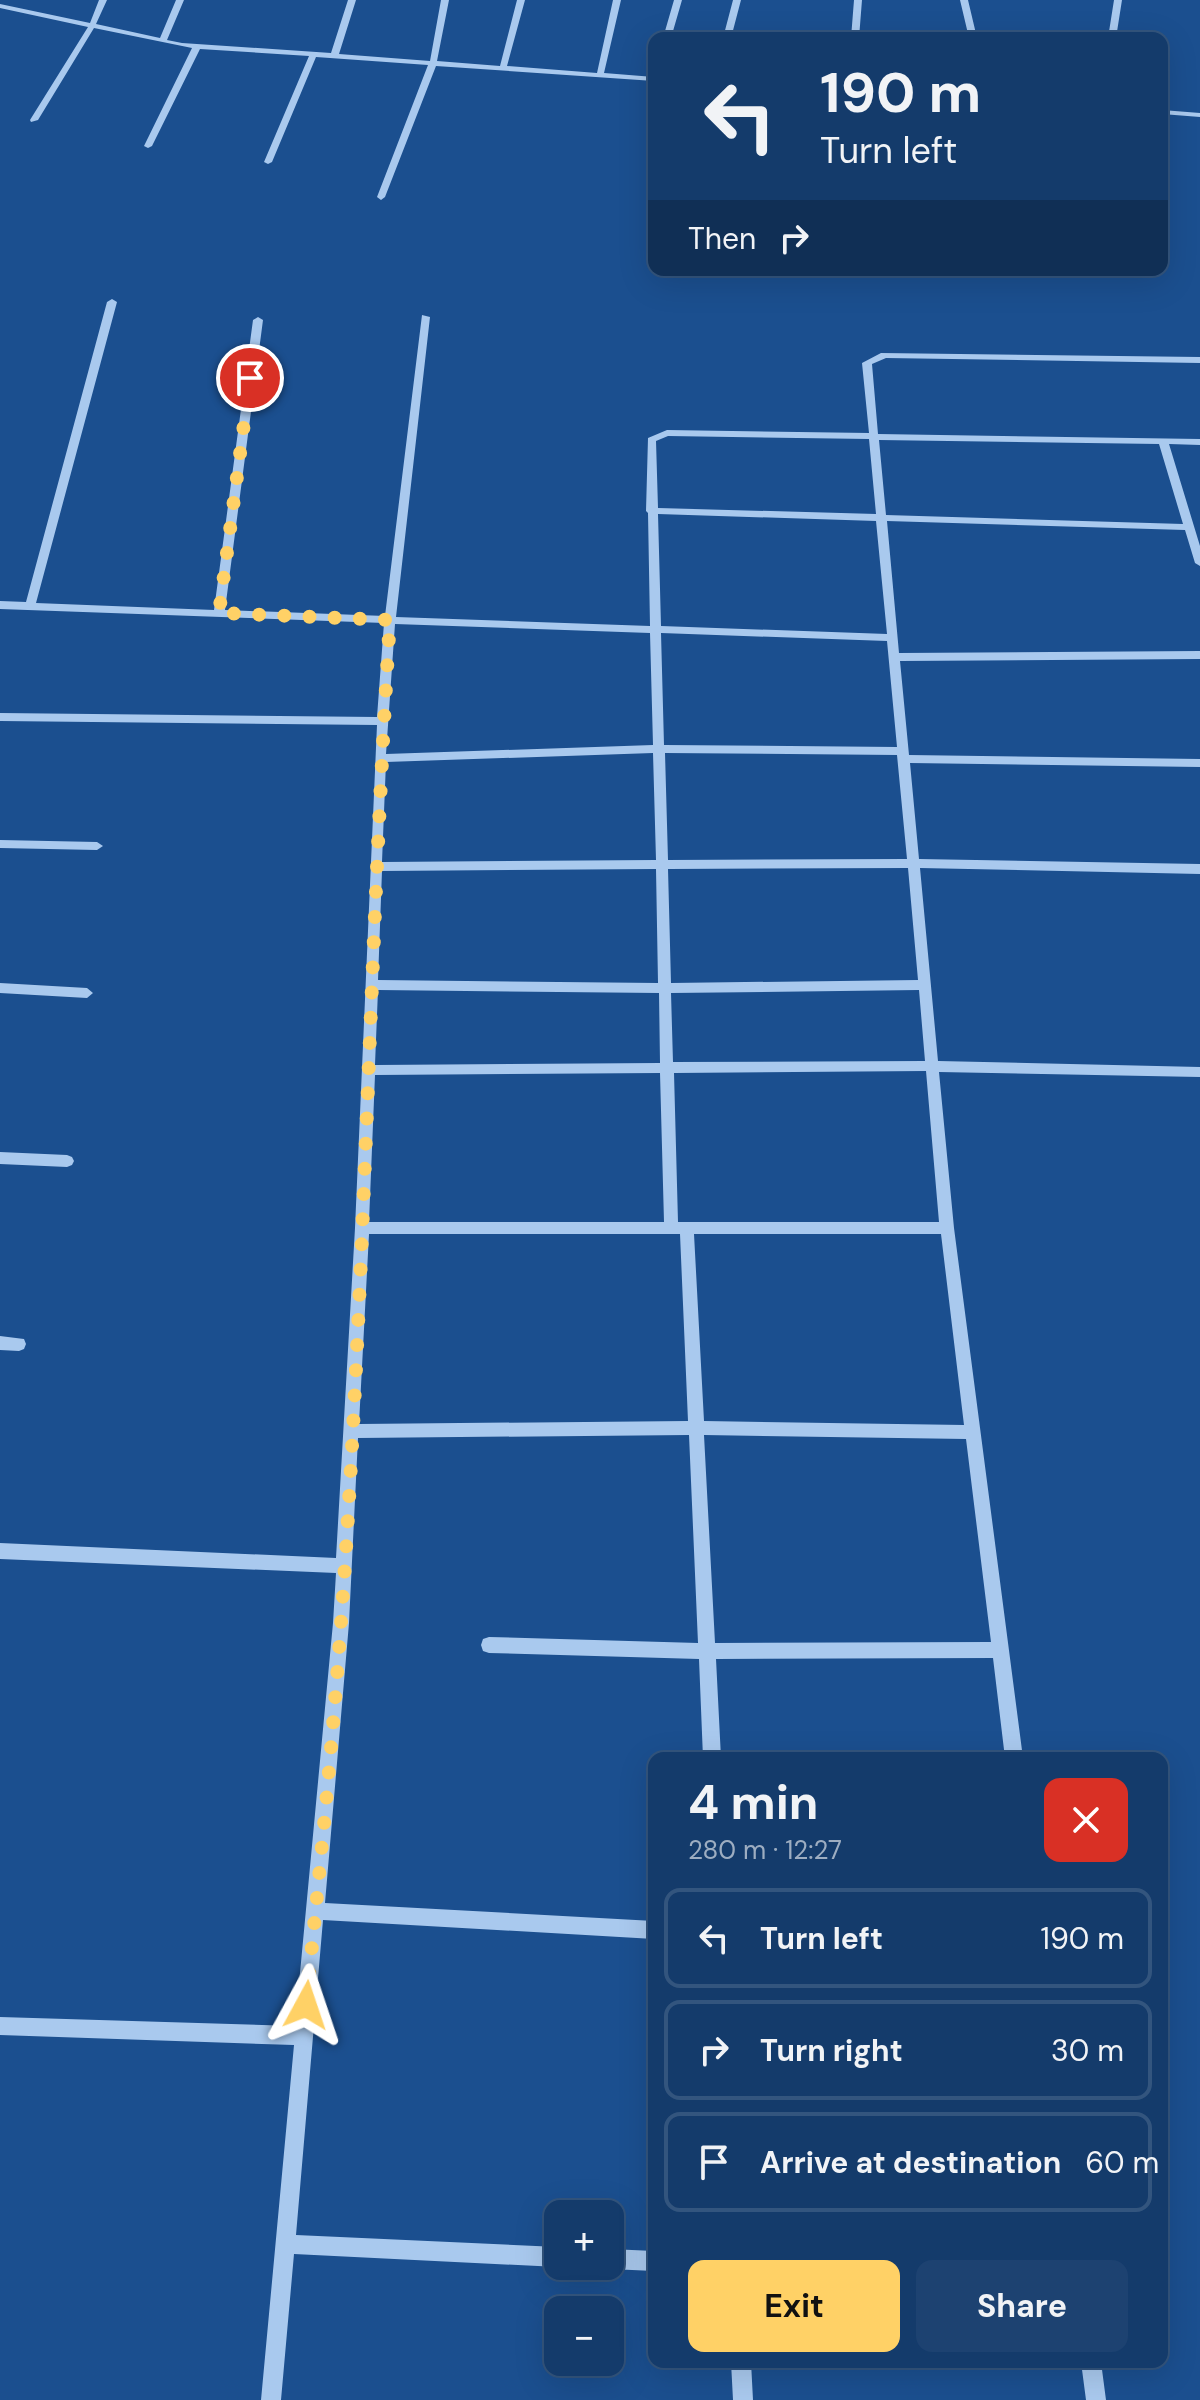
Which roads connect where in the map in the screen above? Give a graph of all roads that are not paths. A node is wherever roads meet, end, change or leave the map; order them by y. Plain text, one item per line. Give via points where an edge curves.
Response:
1 (25, 0) edge
2 (103, 0) edge
3 (180, 0) edge
4 (352, 0) edge
5 (445, 0) edge
6 (521, 0) edge
7 (617, 0) edge
8 (678, 0) edge
9 (737, 0) edge
10 (858, 0) edge
11 (964, 0) edge
12 (1118, 0) edge
13 (0, 6) edge
14 (19, 10) junction
15 (92, 26) junction
16 (669, 32) edge
17 (729, 32) edge
18 (855, 32) edge
19 (972, 32) edge
20 (1113, 32) edge
21 (163, 41) junction
22 (197, 46) junction
23 (313, 55) junction
24 (334, 56) junction
25 (433, 63) junction
26 (503, 68) junction
27 (600, 75) junction
28 (648, 79) edge
29 (1168, 112) edge
30 (1200, 115) edge
31 (34, 120) dead end
32 (148, 146) dead end
33 (268, 162) dead end
34 (381, 197) dead end
35 (112, 302) dead end
36 (425, 317) dead end
37 (258, 320) dead end
38 (1200, 360) edge
39 (875, 435) junction
40 (1163, 441) junction
41 (1200, 442) edge
42 (651, 511) junction
43 (883, 519) junction
44 (1189, 527) junction
45 (1196, 541) edge
46 (1200, 563) edge
47 (0, 605) edge
48 (30, 606) junction
49 (219, 613) junction
50 (390, 620) junction
51 (654, 628) junction
52 (894, 638) junction
53 (1200, 655) edge
54 (895, 657) junction
55 (0, 717) edge
56 (383, 721) junction
57 (657, 749) junction
58 (904, 755) junction
59 (380, 758) junction
60 (1200, 763) edge
61 (0, 844) edge
62 (97, 846) dead end
63 (914, 863) junction
64 (661, 866) junction
65 (376, 867) junction
66 (1200, 869) edge
67 (372, 985) junction
68 (925, 985) junction
69 (0, 988) edge
70 (664, 988) junction
71 (87, 993) dead end
72 (666, 1066) junction
73 (932, 1066) junction
74 (368, 1070) junction
75 (1200, 1072) edge
76 (0, 1158) edge
77 (67, 1161) dead end
78 (362, 1228) junction
79 (679, 1228) junction
80 (947, 1228) junction
81 (0, 1343) edge
82 (19, 1344) dead end
83 (696, 1428) junction
84 (351, 1431) junction
85 (973, 1432) junction
86 (0, 1551) edge
87 (344, 1566) junction
88 (489, 1645) dead end
89 (1000, 1650) junction
90 (707, 1651) junction
91 (712, 1752) edge
92 (1013, 1752) edge
93 (315, 1911) junction
94 (648, 1930) edge
95 (0, 2026) edge
96 (304, 2036) junction
97 (285, 2244) junction
98 (544, 2256) edge
99 (624, 2260) edge
100 (648, 2261) edge
101 (741, 2368) edge
102 (1092, 2368) edge
103 (271, 2400) edge
104 (743, 2400) edge
105 (1096, 2400) edge

1 - 14 street
2 - 15 street
3 - 21 street
4 - 24 street
5 - 25 street
6 - 26 street
7 - 27 street
8 - 16 street
9 - 17 street
10 - 18 street
11 - 19 street
12 - 20 street
13 - 14 street
14 - 15 street
15 - 21 street
15 - 31 street
21 - 22 street
22 - 23 street
22 - 32 street
23 - 24 street
23 - 33 street
24 - 25 street
25 - 26 street
25 - 34 street
26 - 27 street
27 - 28 street
29 - 30 street
35 - 48 street
36 - 50 street
37 - 49 street
38 - 39 street via 884,355 867,363
39 - 40 street
39 - 42 street via 657,435 649,445
39 - 43 street
40 - 41 street
40 - 44 street
42 - 43 street
42 - 51 street
43 - 44 street
43 - 52 street
44 - 45 street
45 - 46 street
47 - 48 street
48 - 49 street
49 - 50 street
50 - 51 street
50 - 56 street
51 - 52 street
51 - 57 street
52 - 54 street
53 - 54 street
54 - 58 street
55 - 56 street
56 - 59 street
57 - 58 street
57 - 59 street
57 - 64 street
58 - 60 street
58 - 63 street
59 - 65 street
61 - 62 street
63 - 64 street
63 - 66 street
63 - 68 street
64 - 65 street
64 - 70 street
65 - 67 street
67 - 70 street
67 - 74 street
68 - 70 street
68 - 73 street
69 - 71 street
70 - 72 street
72 - 73 street
72 - 74 street
72 - 79 street
73 - 75 street
73 - 80 street
74 - 78 street
76 - 77 street
78 - 79 street
78 - 84 street
79 - 80 street
79 - 83 street
80 - 85 street
81 - 82 street
83 - 84 street
83 - 85 street
83 - 90 street
84 - 87 street
85 - 89 street
86 - 87 street
87 - 93 street
88 - 90 street
89 - 90 street
89 - 92 street
90 - 91 street
93 - 94 street
93 - 96 street
95 - 96 street
96 - 97 street
97 - 98 street
97 - 103 street
99 - 100 street
101 - 104 street
102 - 105 street

